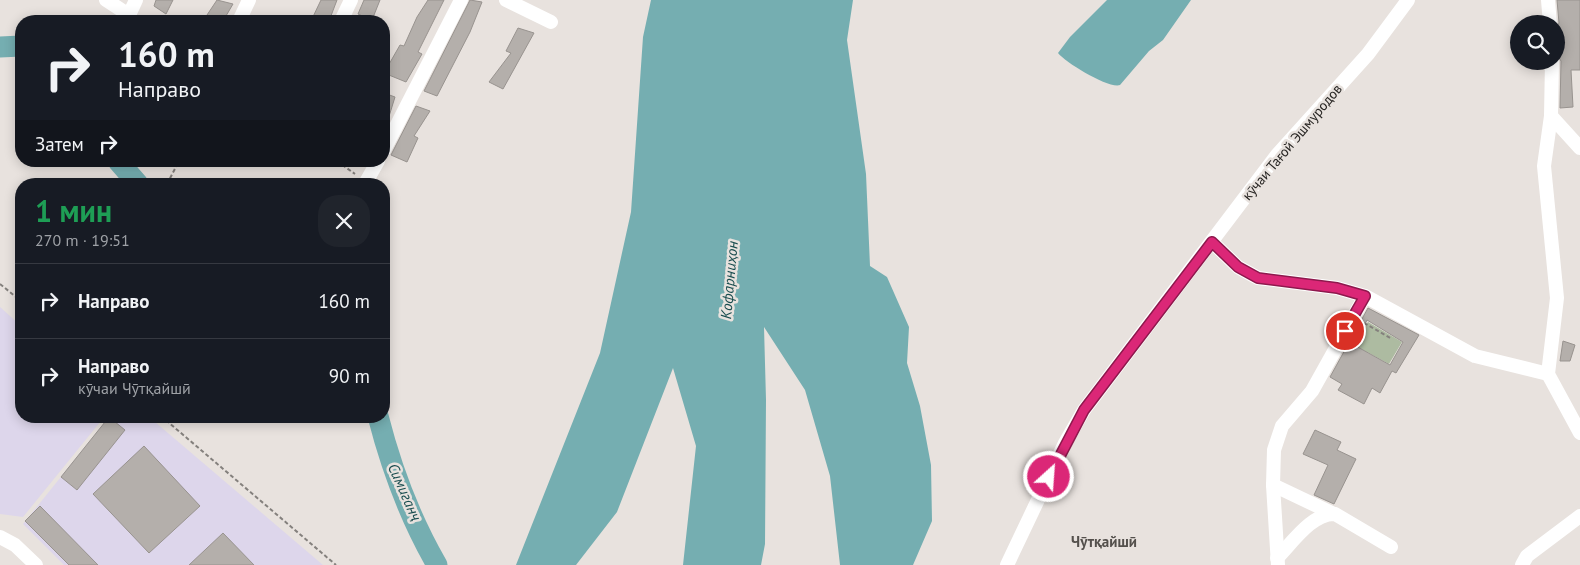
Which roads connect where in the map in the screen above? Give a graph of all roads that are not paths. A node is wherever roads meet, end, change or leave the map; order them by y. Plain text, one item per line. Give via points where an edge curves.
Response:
1 (106, 0) edge
2 (136, 0) edge
3 (249, 0) edge
4 (351, 0) edge
5 (461, 0) edge
6 (506, 0) edge
7 (1408, 0) edge
8 (1548, 0) edge
9 (241, 15) edge
10 (344, 15) edge
11 (1549, 15) edge
12 (551, 22) dead end
13 (1552, 70) edge
14 (1552, 116) junction
15 (390, 138) edge
16 (1580, 148) edge
17 (375, 167) edge
18 (368, 178) edge
19 (1212, 242) junction
20 (1365, 296) junction
21 (1548, 374) junction
22 (1580, 433) edge
23 (1273, 485) junction
24 (1335, 514) junction
25 (1580, 516) edge
26 (0, 537) edge
27 (1391, 547) dead end
28 (1277, 562) edge
29 (36, 565) edge
30 (1007, 565) edge
31 (1522, 565) edge

1 - 2 street via 129,15
3 - 9 street
4 - 10 street
5 - 15 street
6 - 12 street
7 - 19 street, кӯчаи Тағой Эшмуродов via 1368,54 1277,155
8 - 11 street
13 - 14 street
14 - 16 street
14 - 21 street via 1544,166 1557,298
17 - 18 street
19 - 20 street via 1238,267 1258,278 1337,288
19 - 30 street, кӯчаи Тағой Эшмуродов via 1084,410
20 - 21 street via 1475,356
20 - 23 street via 1312,391 1282,426 1274,450
21 - 22 street
23 - 24 street
23 - 28 street
24 - 27 street
24 - 28 street via 1316,518
25 - 31 street via 1527,556
26 - 29 street via 15,545

